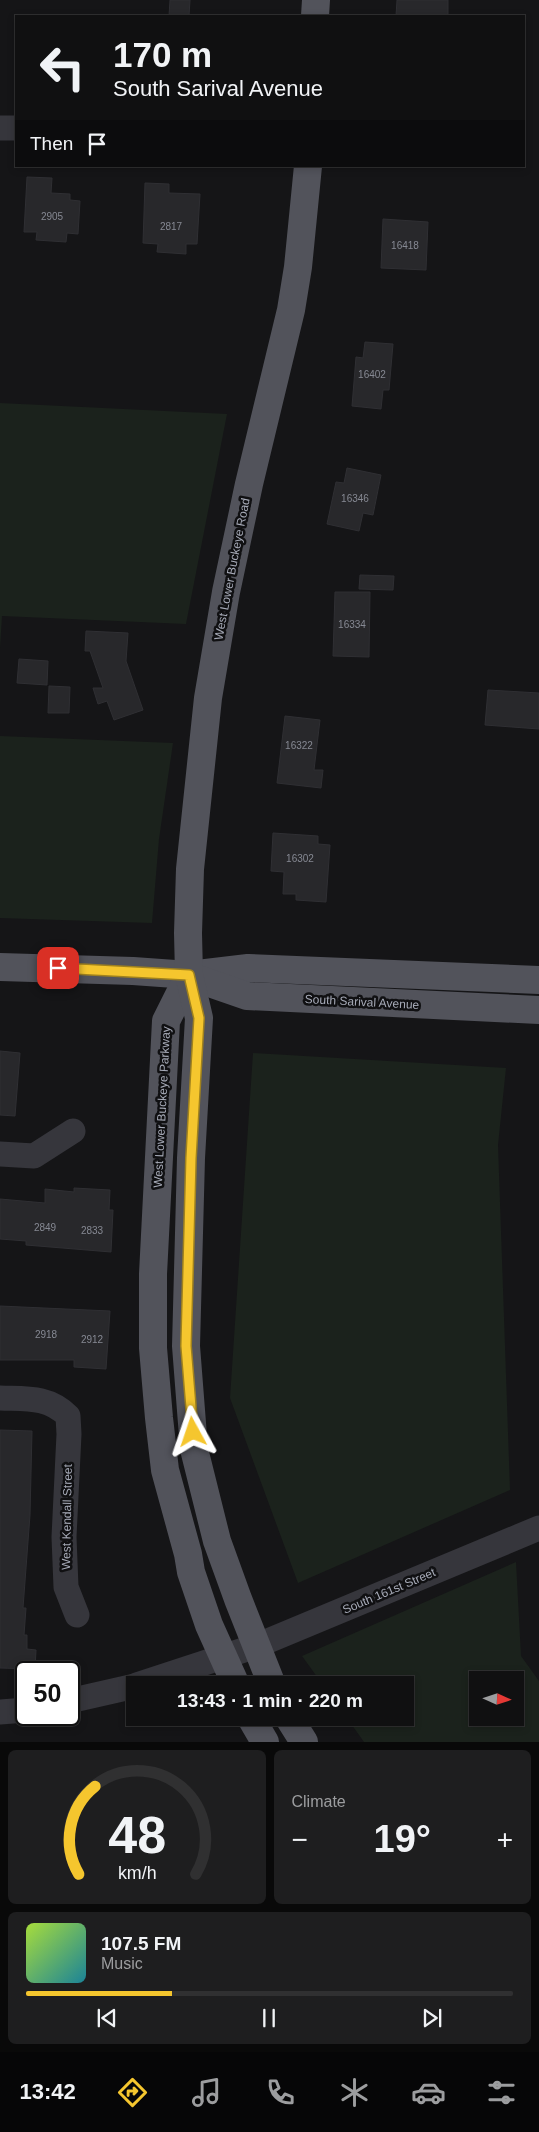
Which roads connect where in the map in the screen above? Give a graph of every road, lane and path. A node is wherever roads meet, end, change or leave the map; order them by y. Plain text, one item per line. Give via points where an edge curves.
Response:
1 (316, 0) edge
2 (315, 15) edge
3 (0, 128) edge
4 (15, 128) edge
5 (308, 167) edge
6 (0, 967) edge
7 (189, 975) junction
8 (539, 980) edge
9 (539, 1010) edge
10 (73, 1131) dead end
11 (0, 1154) edge
12 (0, 1398) edge
13 (539, 1528) edge
14 (77, 1615) dead end
15 (239, 1652) junction
16 (164, 1676) edge
17 (237, 1676) edge
18 (263, 1676) edge
19 (126, 1688) edge
20 (80, 1699) edge
21 (15, 1711) edge
22 (0, 1712) edge
23 (256, 1726) edge
24 (295, 1726) edge
25 (265, 1742) edge
26 (304, 1742) edge

1 - 2 main road
3 - 4 street
5 - 7 main road, West Lower Buckeye Road via 291,310 247,493 208,698 190,869
6 - 7 main road, South Sarival Avenue
7 - 8 main road, South Sarival Avenue via 248,968
7 - 9 main road, South Sarival Avenue via 247,996
7 - 15 main road, West Lower Buckeye Parkway via 199,1018 186,1346 194,1449 218,1541
7 - 15 main road, West Lower Buckeye Parkway via 166,1021 153,1274 153,1348 166,1470 191,1572 209,1625
10 - 11 street via 34,1156
12 - 14 street, West Kendall Street via 42,1400 59,1407 68,1416 64,1537 66,1587
13 - 15 street, South 161st Street
15 - 16 street, South 161st Street
15 - 17 main road, West Lower Buckeye Parkway
15 - 18 main road, West Lower Buckeye Parkway
19 - 20 street, South 161st Street
21 - 22 street
23 - 25 main road
24 - 26 main road

